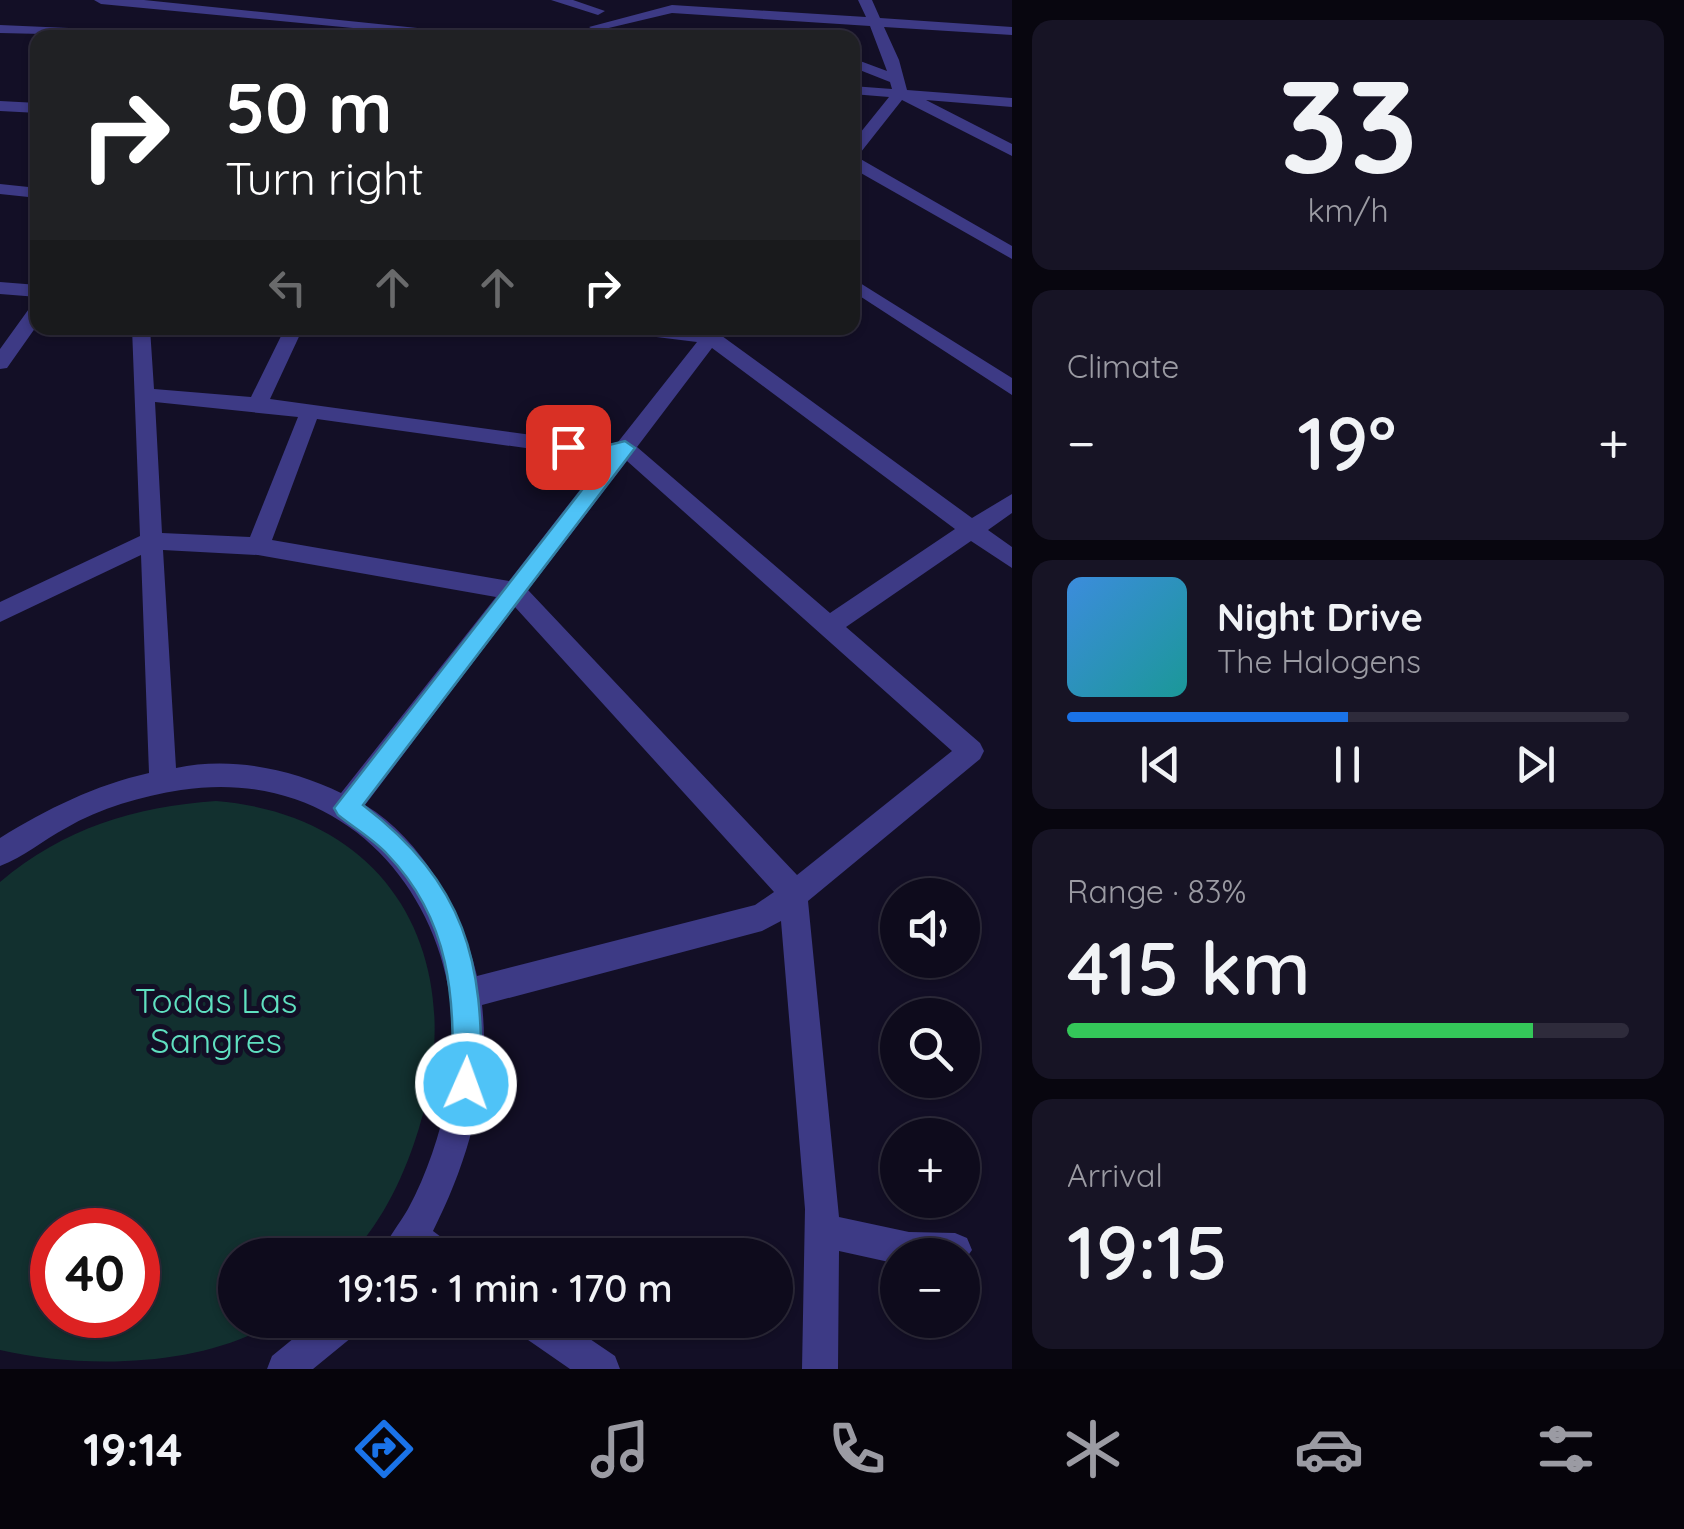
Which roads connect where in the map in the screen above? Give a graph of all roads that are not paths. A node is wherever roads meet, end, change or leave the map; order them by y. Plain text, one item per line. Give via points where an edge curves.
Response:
1 (102, 0) edge
2 (558, 0) edge
3 (865, 0) edge
4 (596, 19) edge
5 (874, 20) junction
6 (331, 22) junction
7 (0, 29) edge
8 (326, 30) edge
9 (419, 30) edge
10 (1012, 30) edge
11 (30, 31) edge
12 (860, 66) edge
13 (897, 85) junction
14 (860, 89) edge
15 (1012, 103) edge
16 (0, 106) edge
17 (30, 108) edge
18 (860, 145) edge
19 (1012, 151) edge
20 (860, 163) edge
21 (0, 189) edge
22 (30, 192) edge
23 (1012, 254) edge
24 (0, 288) edge
25 (860, 288) edge
26 (30, 290) edge
27 (30, 321) edge
28 (142, 335) edge
29 (291, 335) edge
30 (712, 335) edge
31 (718, 335) edge
32 (0, 363) edge
33 (1012, 388) edge
34 (146, 395) junction
35 (257, 404) junction
36 (309, 414) junction
37 (625, 448) junction
38 (1012, 502) edge
39 (974, 531) junction
40 (150, 541) junction
41 (258, 546) junction
42 (1012, 559) edge
43 (515, 590) junction
44 (0, 614) edge
45 (828, 628) junction
46 (162, 780) junction
47 (347, 808) junction
48 (0, 853) edge
49 (793, 892) junction
50 (465, 994) junction
51 (822, 1230) junction
52 (420, 1238) edge
53 (880, 1243) edge
54 (322, 1338) edge
55 (557, 1338) edge
56 (285, 1369) edge
57 (602, 1369) edge
58 (820, 1369) edge

1 - 6 street
2 - 4 street
3 - 5 street
4 - 5 street via 672,8
5 - 10 street
5 - 13 street
6 - 8 street
6 - 9 street
7 - 11 street
12 - 13 street
13 - 14 street
13 - 15 street
13 - 18 street
13 - 19 street
16 - 17 street
20 - 23 street
21 - 22 street
24 - 26 street
25 - 33 street
27 - 32 street
28 - 34 street
29 - 35 street
30 - 37 street
31 - 39 street
34 - 35 street
34 - 40 street
35 - 36 street
36 - 37 street via 605,452
36 - 41 street
37 - 43 street
37 - 45 street
38 - 39 street
39 - 42 street
39 - 45 street
40 - 41 street
40 - 44 street
40 - 46 street
41 - 43 street
43 - 47 street
43 - 49 street
45 - 49 street via 971,751 832,868
46 - 47 street via 253,776 304,788
46 - 48 street via 88,801
47 - 50 street via 395,845 431,891 456,948
49 - 50 street via 762,917
49 - 51 street
50 - 52 street via 466,1084
51 - 53 street
51 - 58 street
54 - 56 street
55 - 57 street

